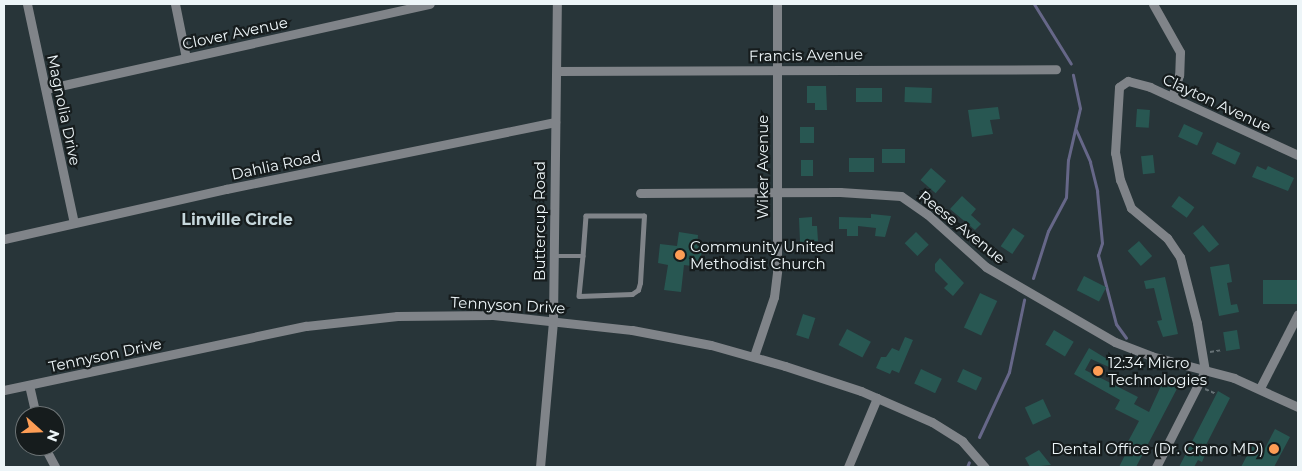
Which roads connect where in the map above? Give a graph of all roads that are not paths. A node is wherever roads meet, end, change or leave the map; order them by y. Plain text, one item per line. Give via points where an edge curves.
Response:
1 (27, 4) edge
2 (175, 4) edge
3 (428, 4) edge
4 (557, 4) edge
5 (777, 4) edge
6 (1152, 4) edge
7 (186, 58) junction
8 (778, 68) junction
9 (1056, 69) dead end
10 (557, 71) junction
11 (46, 89) junction
12 (1172, 97) junction
13 (555, 122) junction
14 (1298, 144) edge
15 (1296, 154) edge
16 (640, 192) dead end
17 (777, 194) junction
18 (74, 222) junction
19 (4, 239) edge
20 (554, 256) junction
21 (583, 256) junction
22 (1298, 314) edge
23 (553, 320) junction
24 (754, 356) junction
25 (1205, 371) junction
26 (29, 385) junction
27 (1260, 388) junction
28 (4, 390) edge
29 (877, 398) junction
30 (34, 406) edge
31 (1298, 407) edge
32 (540, 467) edge
33 (848, 467) edge
34 (986, 467) edge
35 (1156, 467) edge

1 - 11 street, Magnolia Drive
2 - 7 street
3 - 7 street, Clover Avenue
4 - 10 street, Buttercup Road
5 - 8 street, Wiker Avenue
6 - 12 street via 1180,52 1179,75
7 - 11 street, Clover Avenue
8 - 9 street, Francis Avenue
8 - 10 street, Francis Avenue
8 - 17 street, Wiker Avenue
10 - 13 street, Buttercup Road
11 - 18 street, Magnolia Drive
12 - 15 street, Clayton Avenue
12 - 25 street, Clayton Avenue via 1134,82 1122,83 1116,103 1115,153 1120,180 1131,208 1167,238 1180,257 1197,322
13 - 18 street, Dahlia Road
13 - 20 street, Buttercup Road
14 - 15 street
16 - 17 street, Reese Avenue
17 - 24 street, Wiker Avenue via 775,289
17 - 25 street, Reese Avenue via 886,193 905,198 986,267 1088,327 1130,349
18 - 19 street, Dahlia Road
20 - 21 lane
20 - 23 street, Buttercup Road
21 - 21 lane via 579,296 632,294 638,290 644,216 586,216
22 - 27 street
23 - 24 street, Tennyson Drive via 632,330
23 - 26 street, Tennyson Drive via 493,315 420,315 349,320 306,326
23 - 32 street, Buttercup Road
24 - 29 street, Tennyson Drive
25 - 27 street, Reese Avenue
25 - 35 street
26 - 28 street, Tennyson Drive
26 - 30 street
27 - 31 street, Reese Avenue
29 - 33 street
29 - 34 street, Tennyson Drive via 946,430

